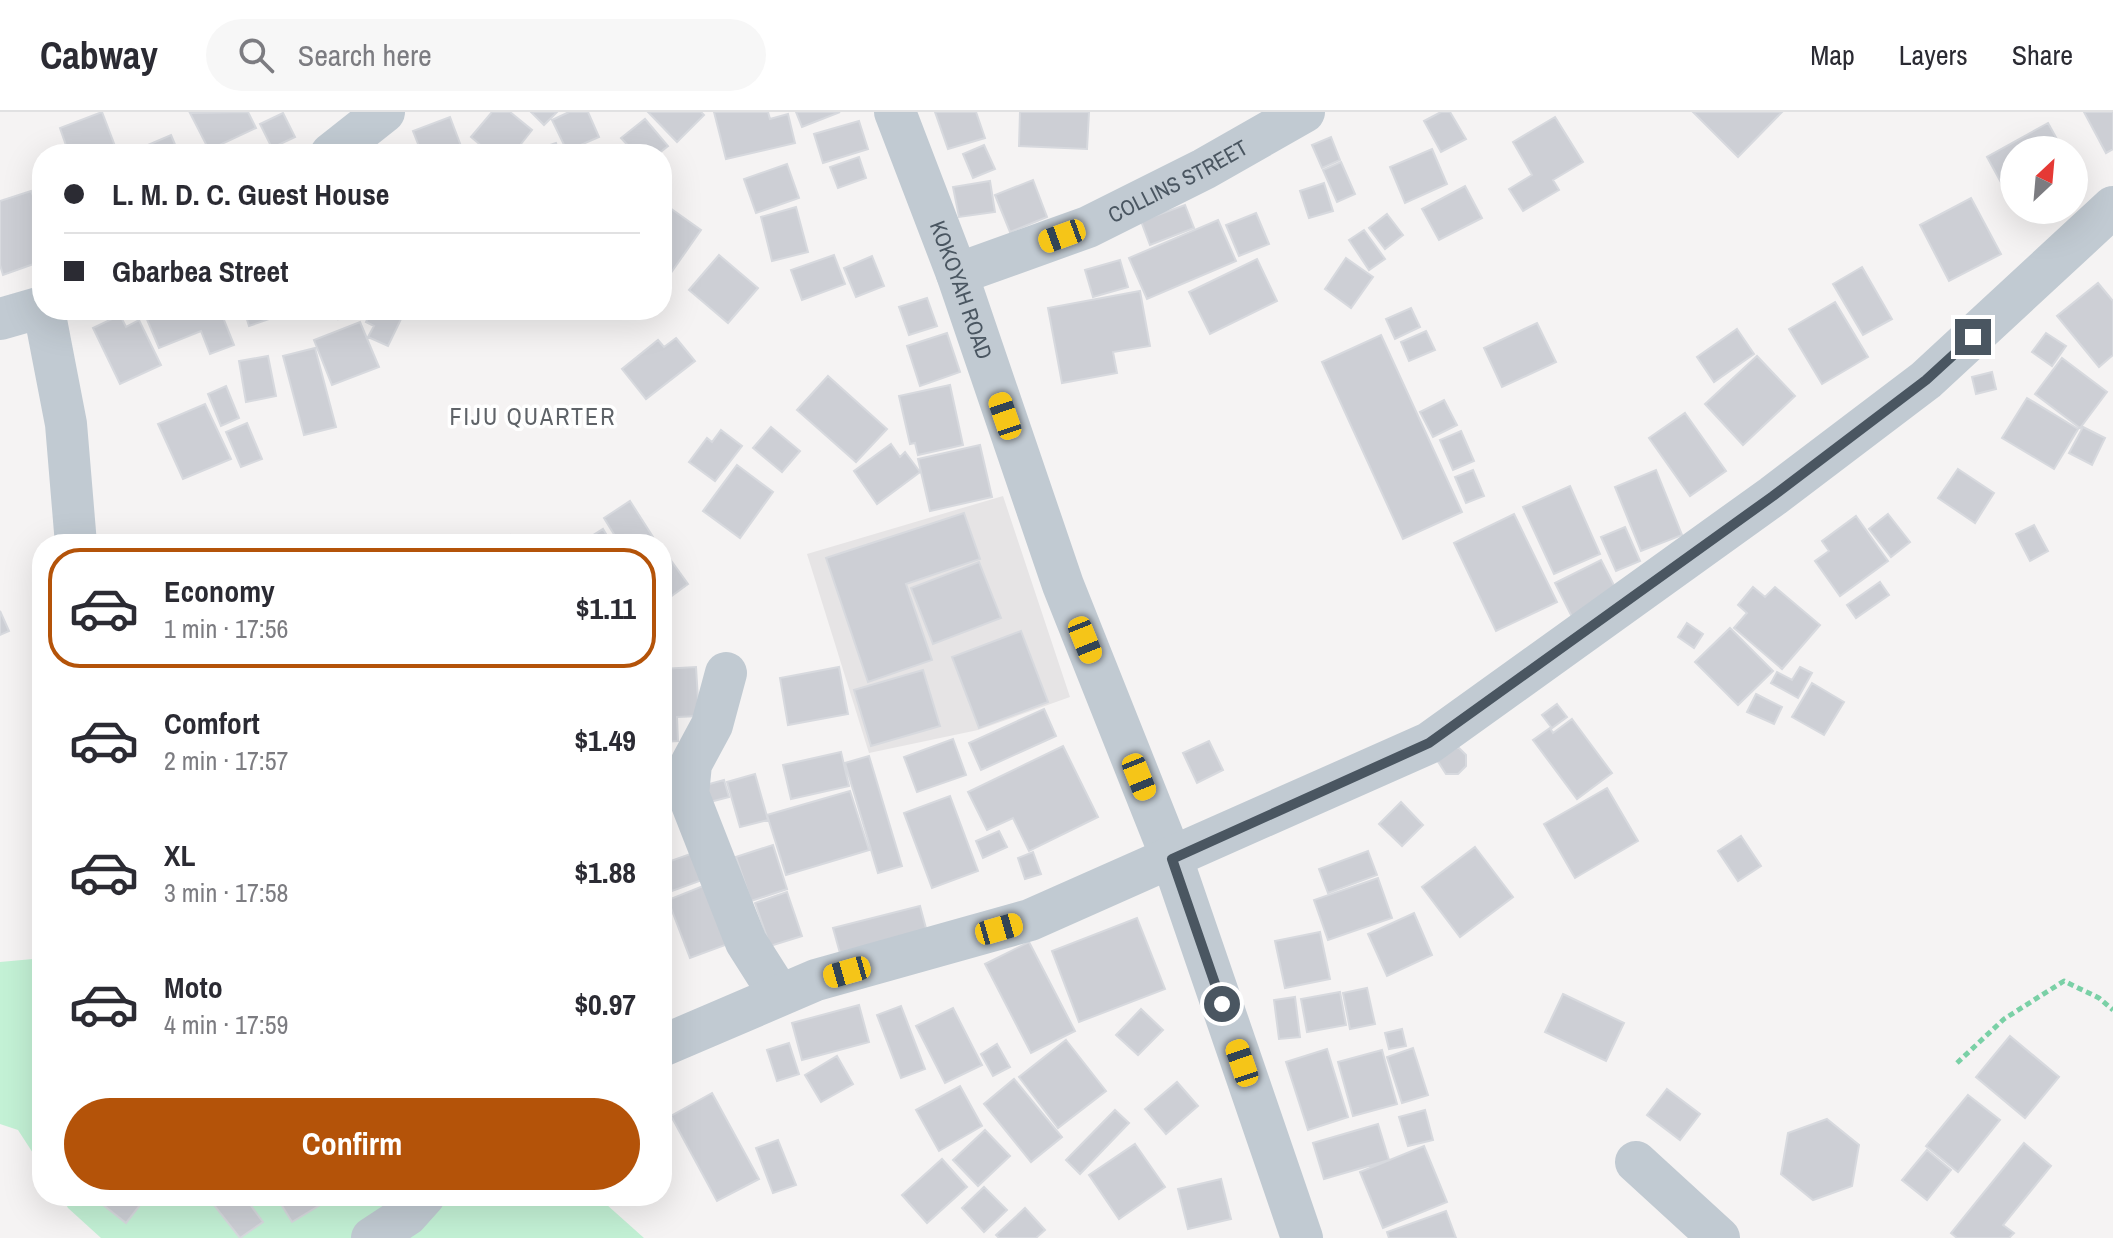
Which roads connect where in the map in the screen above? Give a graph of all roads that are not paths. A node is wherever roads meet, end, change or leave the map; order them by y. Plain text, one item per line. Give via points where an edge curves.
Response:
1 (384, 112) edge
2 (895, 112) edge
3 (1304, 112) edge
4 (344, 144) edge
5 (2113, 207) edge
6 (957, 274) junction
7 (32, 312) edge
8 (0, 319) edge
9 (45, 320) edge
10 (75, 534) edge
11 (726, 673) dead end
12 (1172, 859) junction
13 (779, 994) junction
14 (672, 1042) edge
15 (1636, 1162) dead end
16 (419, 1216) edge
17 (372, 1238) edge
18 (1302, 1238) edge
19 (1719, 1238) edge

1 - 4 street
2 - 6 street, KOKOYAH ROAD
3 - 6 street, COLLINS STREET via 1088,227
5 - 12 street via 1926,380 1429,743
6 - 12 street, KOKOYAH ROAD via 1063,585
7 - 8 street
9 - 10 street via 66,424
11 - 13 street via 712,725 691,764 688,794 746,942
12 - 13 street via 1030,920
12 - 18 street, KOKOYAH ROAD
13 - 14 street
15 - 19 street
16 - 17 street

